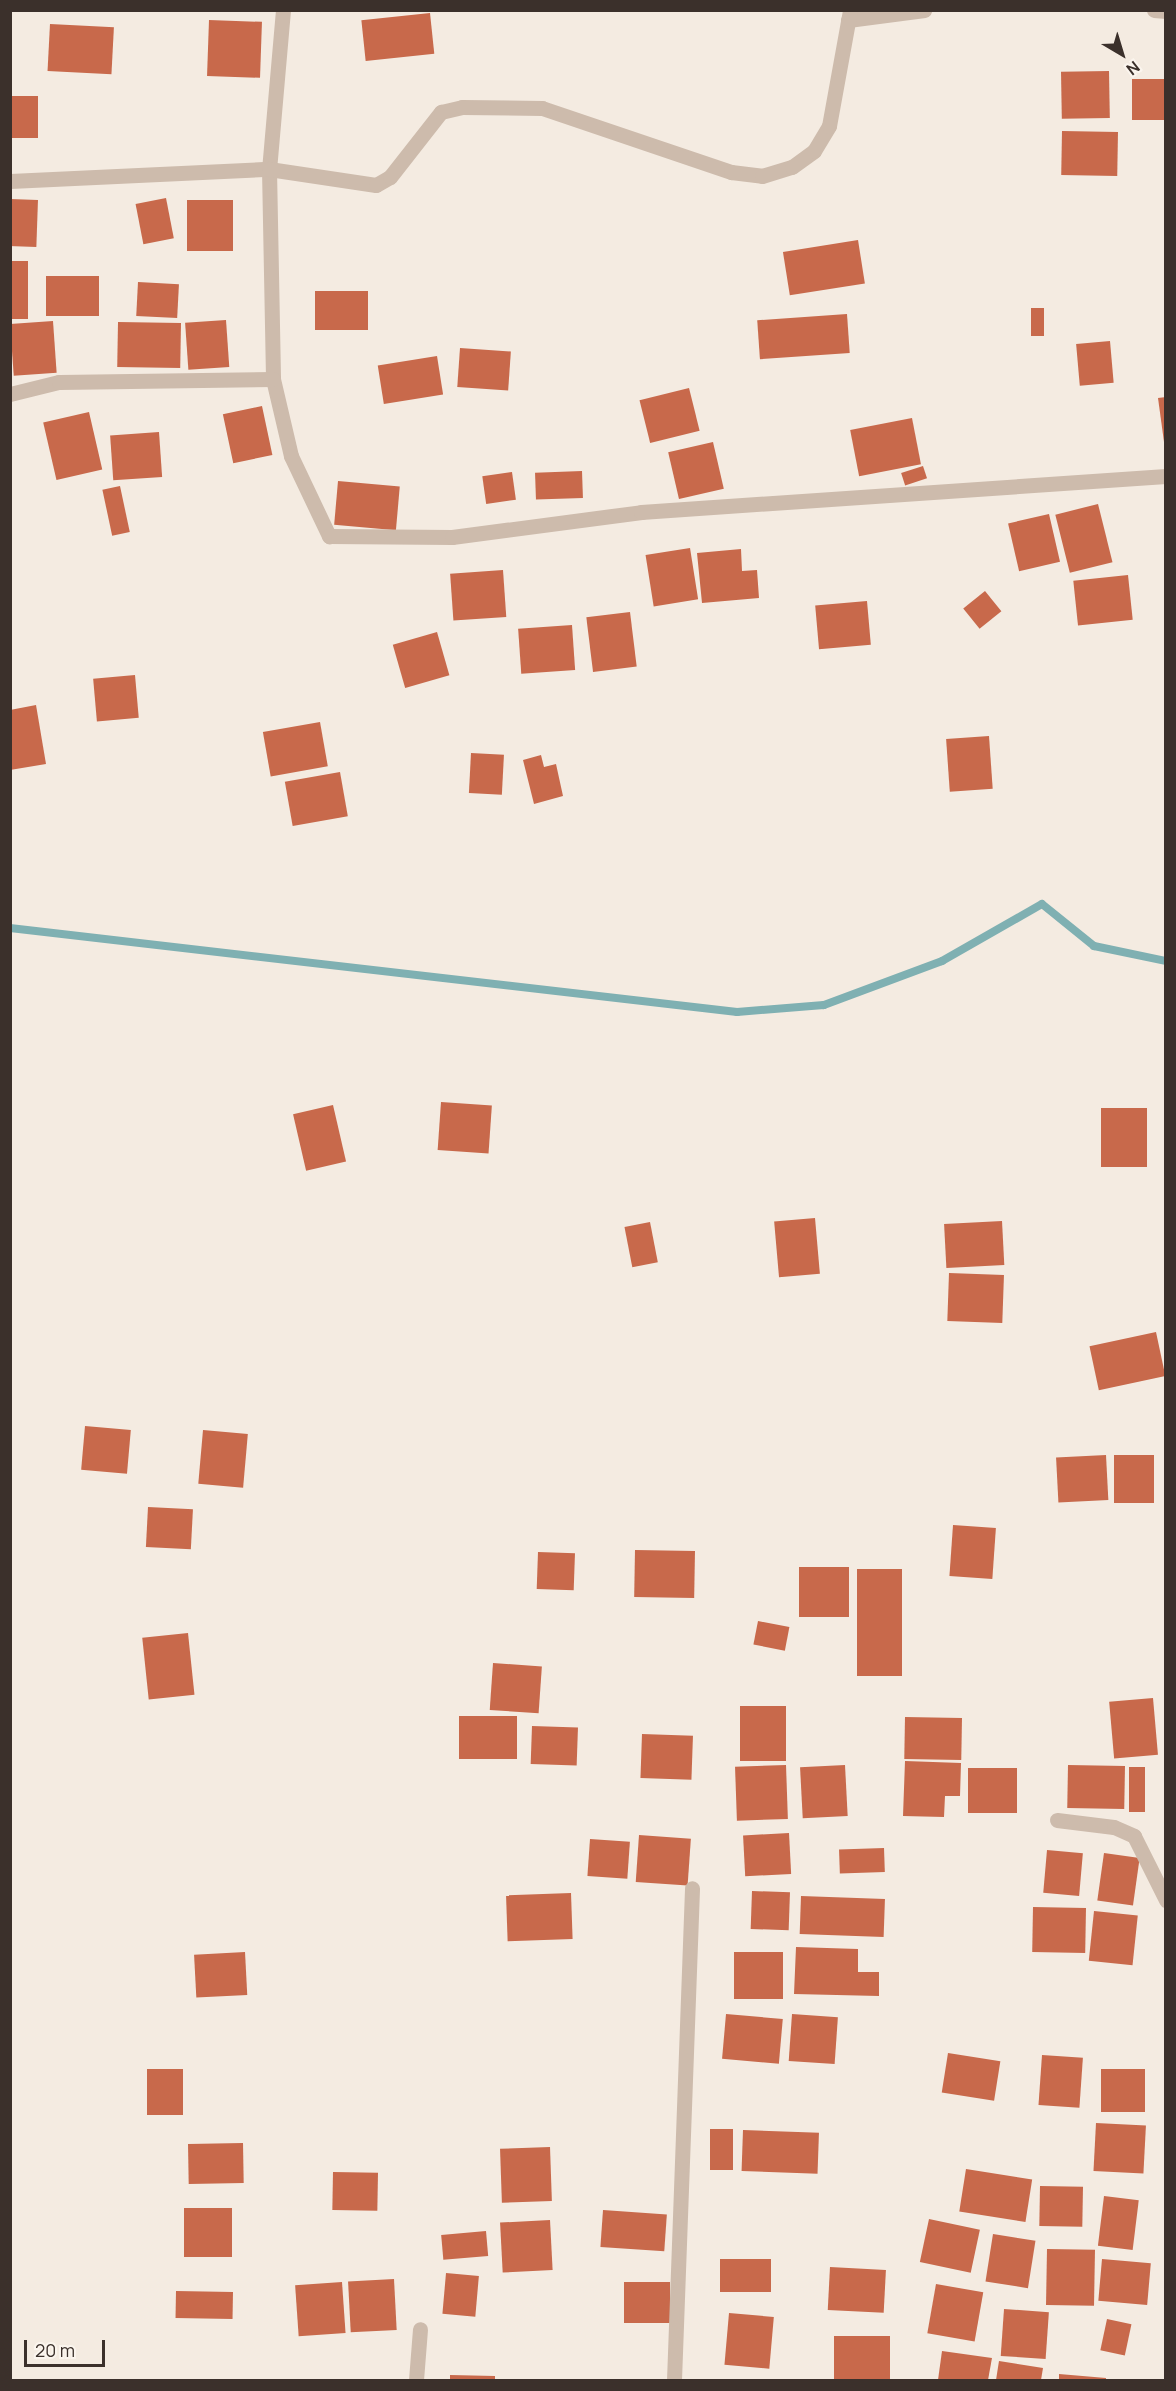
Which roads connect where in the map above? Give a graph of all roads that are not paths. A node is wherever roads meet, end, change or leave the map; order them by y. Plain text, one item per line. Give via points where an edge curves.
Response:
1 (283, 10) edge
2 (924, 10) edge
3 (1154, 10) edge
4 (1166, 11) edge
5 (849, 15) edge
6 (269, 169) junction
7 (10, 181) edge
8 (273, 379) junction
9 (10, 394) edge
10 (1166, 476) edge
11 (1056, 1820) dead end
12 (692, 1888) dead end
13 (1166, 1900) edge
14 (420, 2329) dead end
15 (416, 2380) edge
16 (674, 2380) edge

1 - 6 street
2 - 5 street
3 - 4 street
5 - 6 street via 829,126 814,151 792,167 762,176 731,172 584,118 542,108 474,107 441,112 390,177 376,185
6 - 7 street
6 - 8 street
8 - 9 street via 59,382
8 - 10 street via 291,456 329,536 452,537 640,512
11 - 13 street via 1114,1827 1134,1836
12 - 16 street
14 - 15 street

